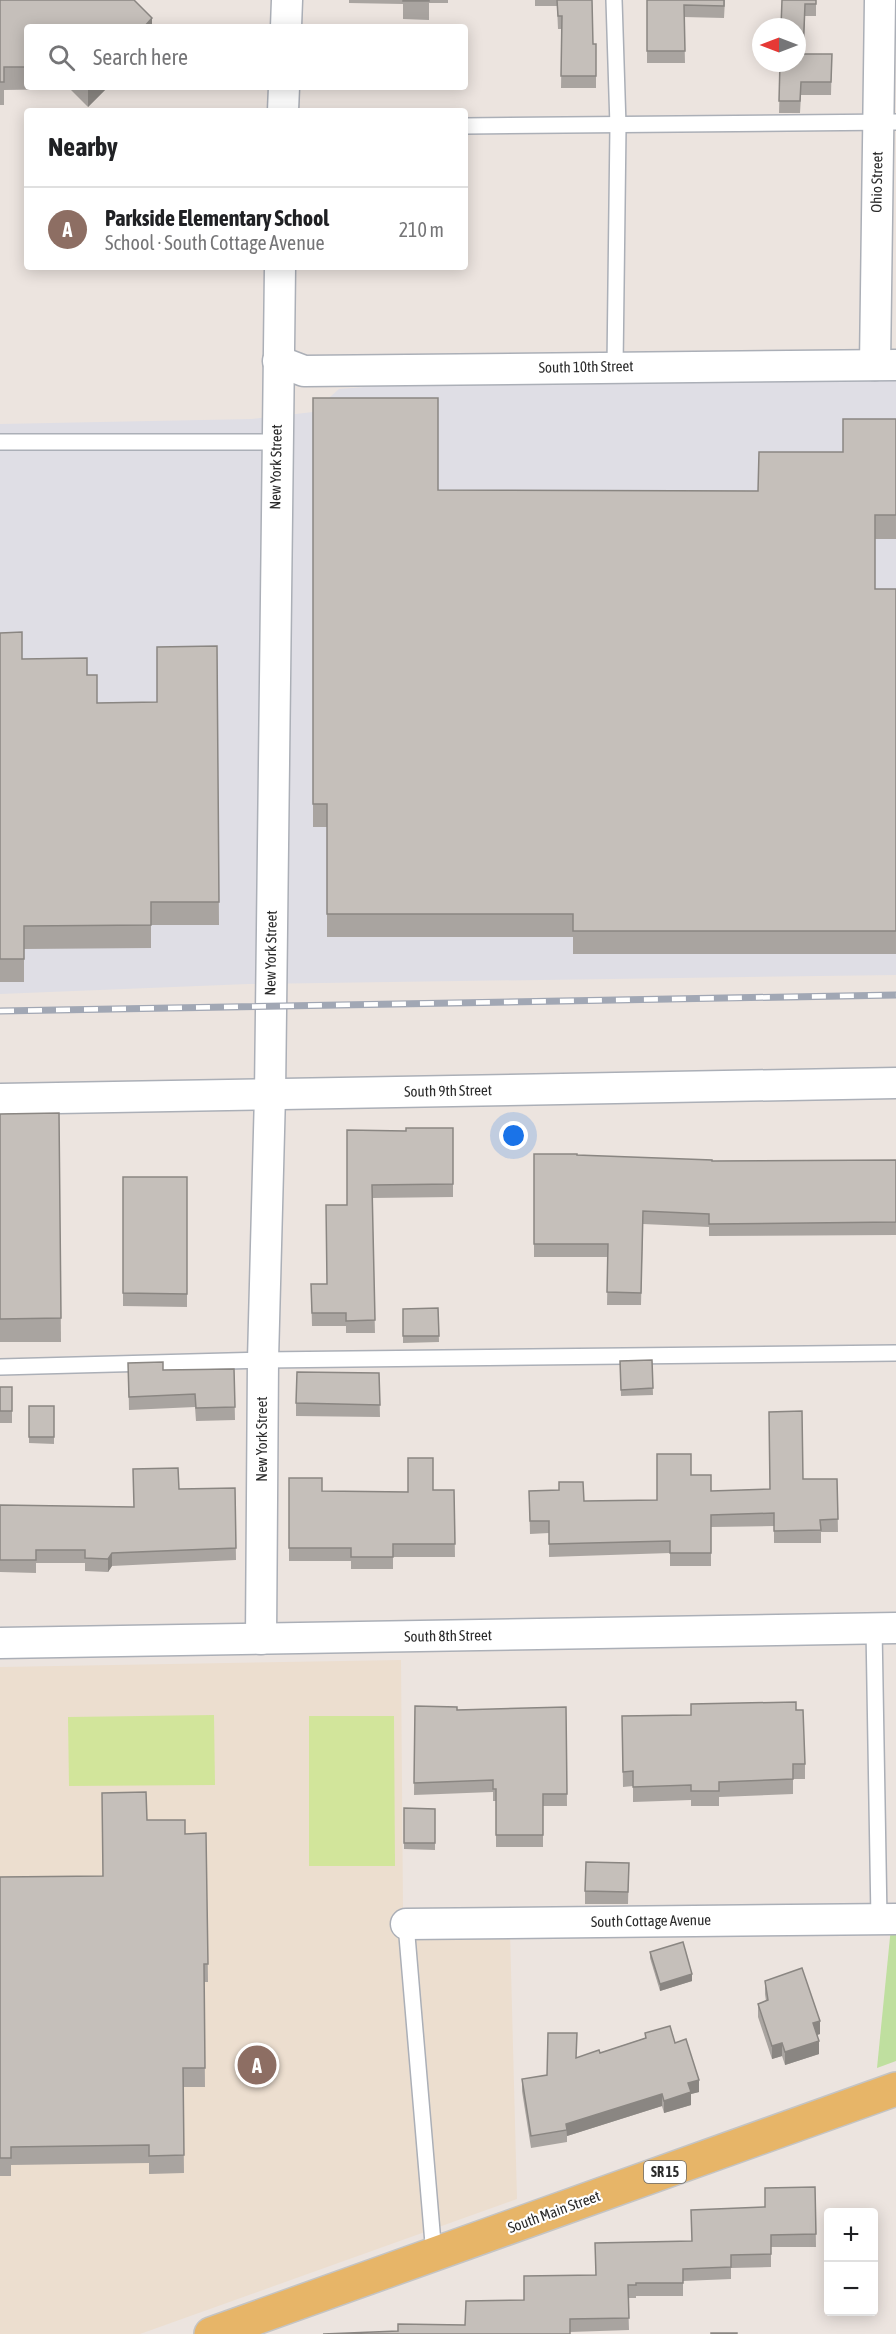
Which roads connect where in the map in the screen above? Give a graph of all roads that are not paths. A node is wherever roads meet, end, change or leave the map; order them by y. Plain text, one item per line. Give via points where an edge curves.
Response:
1 (286, 0) edge
2 (614, 0) edge
3 (880, 0) edge
4 (286, 24) edge
5 (284, 90) edge
6 (283, 108) edge
7 (887, 123) edge
8 (468, 126) edge
9 (618, 126) junction
10 (280, 270) edge
11 (278, 361) junction
12 (886, 365) edge
13 (615, 367) junction
14 (0, 442) edge
15 (277, 442) junction
16 (896, 1083) edge
17 (270, 1094) junction
18 (0, 1099) edge
19 (896, 1353) edge
20 (263, 1360) junction
21 (0, 1367) edge
22 (885, 1628) edge
23 (261, 1639) junction
24 (0, 1643) edge
25 (887, 1919) edge
26 (406, 1924) joint
27 (896, 2089) edge
28 (434, 2255) junction
29 (211, 2334) edge

1 - 4 street
2 - 9 lane
3 - 7 street, Ohio Street
5 - 6 street
7 - 9 lane
7 - 12 street, Ohio Street
8 - 9 lane
9 - 13 lane
10 - 11 street, New York Street
11 - 13 street, South 10th Street via 304,370
11 - 15 street, New York Street
12 - 13 street, South 10th Street
14 - 15 lane
15 - 17 street, New York Street
16 - 17 street, South 9th Street
17 - 18 street, South 9th Street
17 - 20 street, New York Street
19 - 20 lane
20 - 21 lane
20 - 23 street, New York Street
22 - 23 street, South 8th Street
22 - 25 lane
23 - 24 street, South 8th Street
25 - 26 street, South Cottage Avenue
26 - 28 lane
27 - 28 main road, South Main Street / SR 15
28 - 29 main road, South Main Street / SR 15

